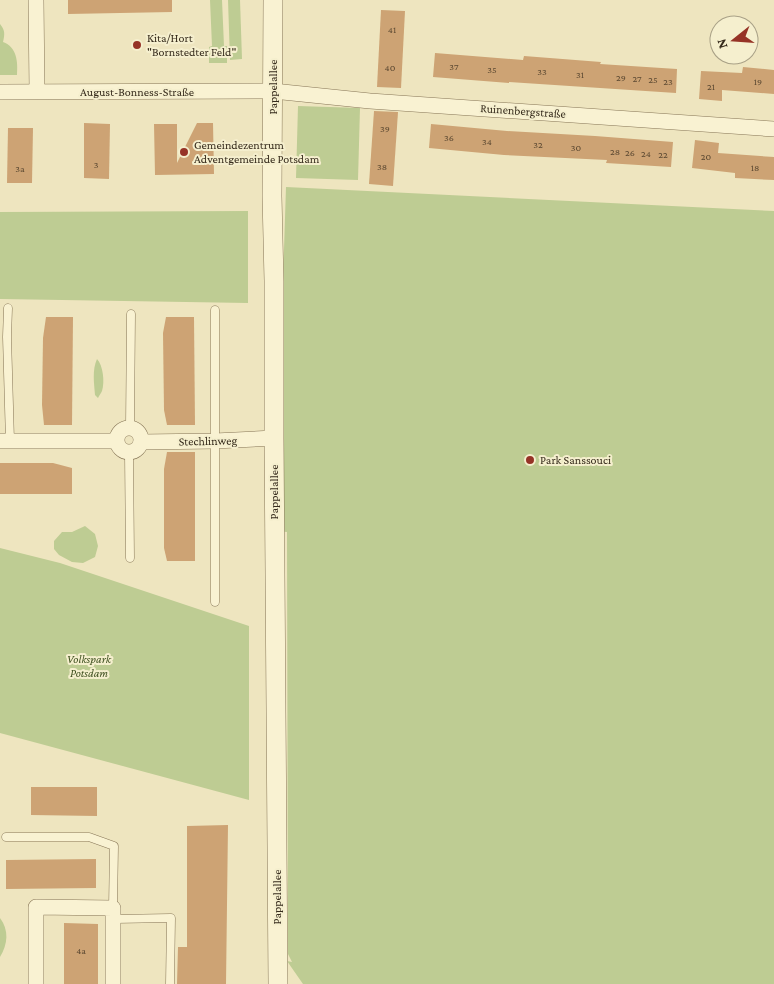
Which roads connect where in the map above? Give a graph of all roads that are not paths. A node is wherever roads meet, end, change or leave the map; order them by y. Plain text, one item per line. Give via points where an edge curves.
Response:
1 (36, 0) edge
2 (274, 0) edge
3 (273, 91) junction
4 (0, 92) edge
5 (37, 92) junction
6 (774, 129) edge
7 (8, 308) dead end
8 (215, 310) dead end
9 (131, 314) dead end
10 (130, 427) junction
11 (274, 438) junction
12 (5, 441) edge
13 (116, 441) junction
14 (215, 441) junction
15 (141, 442) junction
16 (129, 453) junction
17 (130, 558) dead end
18 (215, 602) dead end
19 (6, 837) dead end
20 (114, 914) junction
21 (36, 984) edge
22 (113, 984) edge
23 (170, 984) edge
24 (278, 984) edge

1 - 5 street
2 - 3 street, Pappelallee
3 - 5 street, August-Bonness-Straße
3 - 6 street, Ruinenbergstraße via 370,101
3 - 11 street, Pappelallee
4 - 5 street, August-Bonness-Straße
7 - 12 lane
8 - 14 lane
9 - 10 lane
10 - 13 street via 123,428
10 - 15 street via 140,435
11 - 14 street, Stechlinweg
11 - 24 street, Pappelallee
12 - 13 street
13 - 16 street via 123,452
14 - 15 street, Stechlinweg
14 - 18 lane
15 - 16 street via 135,451
16 - 17 lane
19 - 20 lane via 88,837 114,846
20 - 21 street via 36,907
20 - 22 street
20 - 23 lane via 171,918

